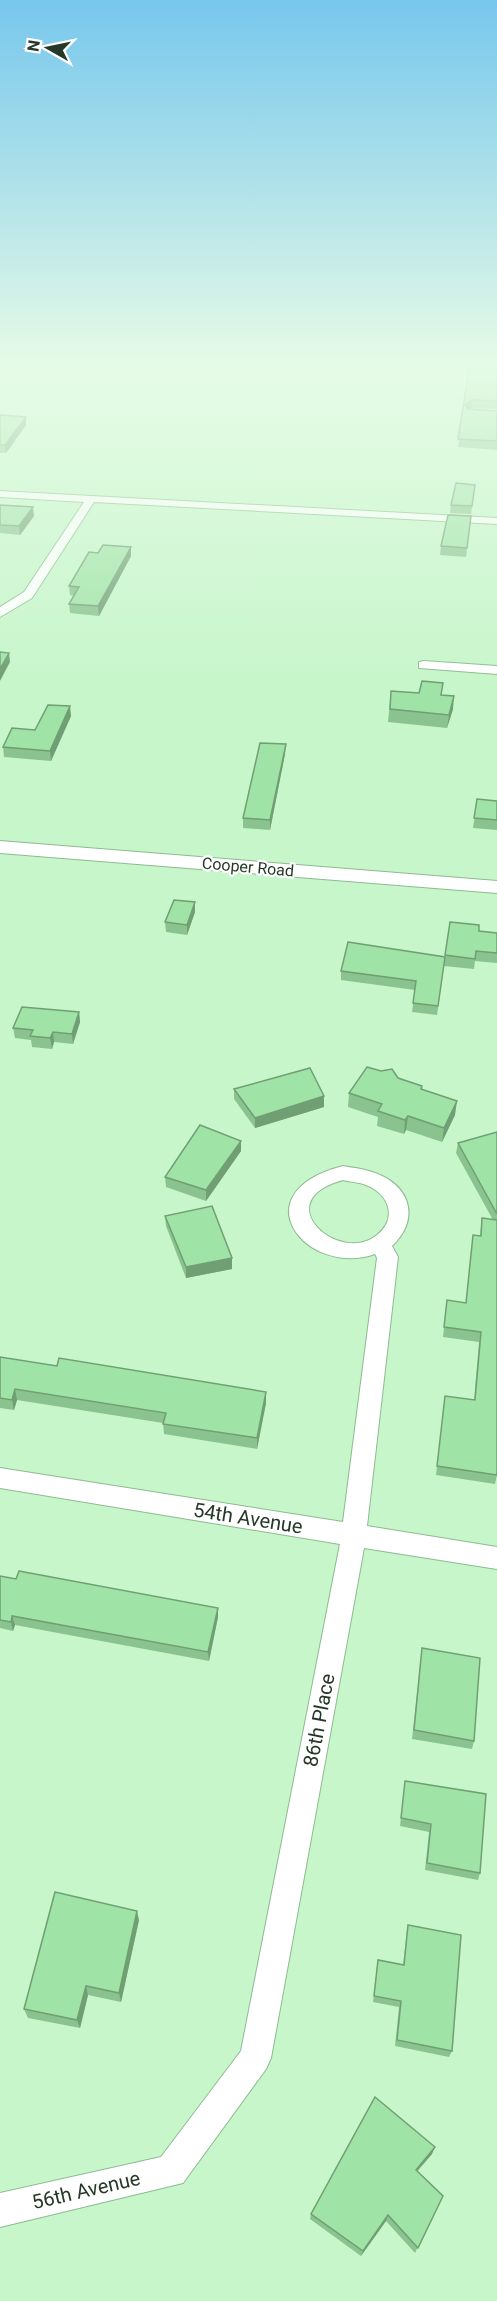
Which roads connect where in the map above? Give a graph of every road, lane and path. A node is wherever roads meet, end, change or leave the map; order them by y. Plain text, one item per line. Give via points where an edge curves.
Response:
1 (0, 494) edge
2 (91, 499) junction
3 (497, 521) edge
4 (0, 613) edge
5 (424, 665) dead end
6 (497, 670) edge
7 (0, 847) edge
8 (497, 887) edge
9 (380, 1244) junction
10 (0, 1478) edge
11 (354, 1535) junction
12 (497, 1558) edge
13 (171, 2171) joint
14 (0, 2210) edge

1 - 2 street
2 - 3 street
2 - 4 street via 28,595
5 - 6 street
7 - 8 street, Cooper Road
9 - 9 street via 348,1250 316,1240 299,1217 304,1193 313,1183 343,1173 367,1176 388,1187 401,1210 392,1235
9 - 11 street, 86th Place via 388,1257
10 - 11 street, 54th Avenue
11 - 12 street, 54th Avenue
11 - 13 street, 86th Place via 255,2058
13 - 14 street, 56th Avenue

